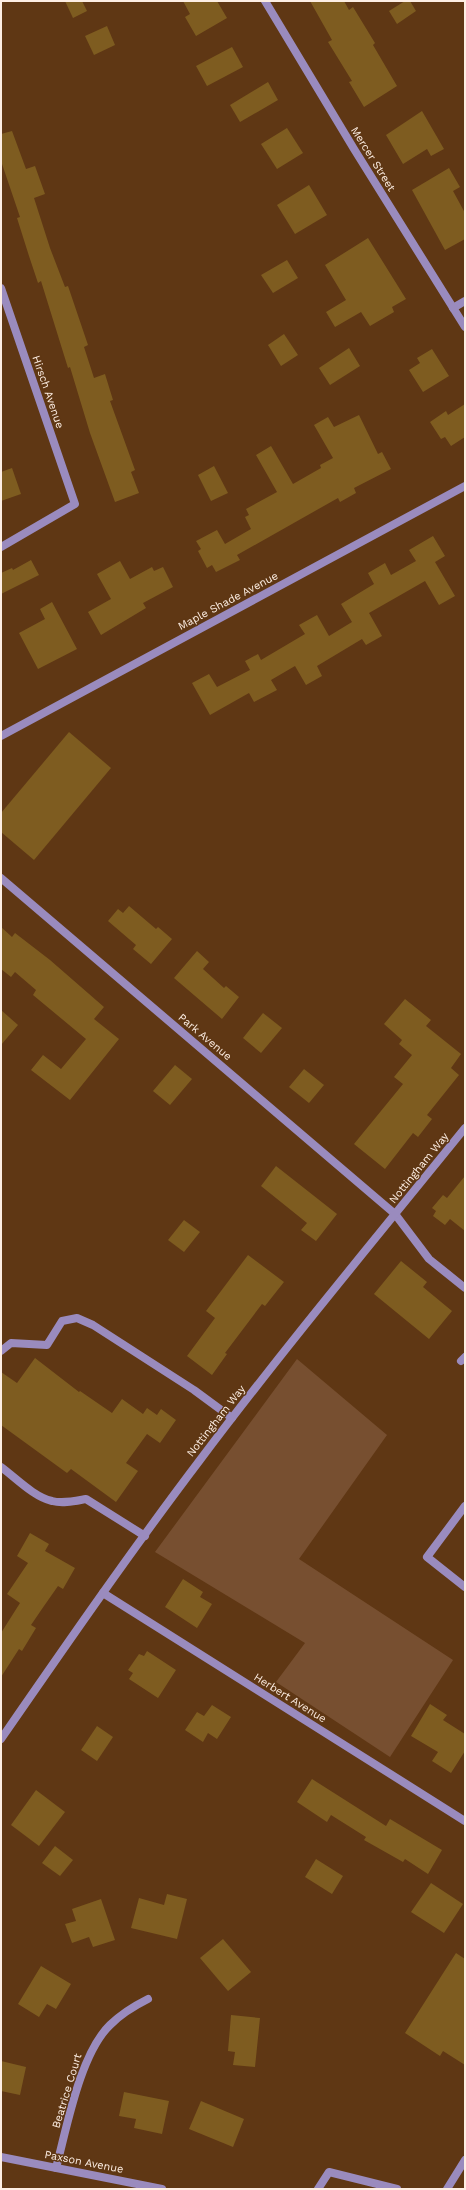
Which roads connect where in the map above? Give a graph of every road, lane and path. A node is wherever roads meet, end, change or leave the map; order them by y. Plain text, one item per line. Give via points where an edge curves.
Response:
1 (265, 1) edge
2 (1, 288) edge
3 (465, 301) edge
4 (453, 308) junction
5 (465, 327) edge
6 (465, 486) edge
7 (1, 547) edge
8 (1, 736) edge
9 (1, 878) edge
10 (465, 1128) edge
11 (395, 1214) junction
12 (465, 1288) edge
13 (1, 1351) edge
14 (232, 1418) junction
15 (1, 1467) edge
16 (465, 1506) edge
17 (144, 1536) junction
18 (465, 1587) edge
19 (103, 1593) junction
20 (1, 1740) edge
21 (465, 1820) edge
22 (148, 1999) dead end
23 (1, 2157) edge
24 (465, 2160) edge
25 (56, 2168) junction
26 (162, 2189) edge
27 (318, 2189) edge
28 (397, 2189) edge
29 (447, 2189) edge

1 - 4 street, Mercer Street
2 - 7 street, Hirsch Avenue via 75,504
3 - 4 street
4 - 5 street, Mercer Street
6 - 8 street, Maple Shade Avenue
9 - 11 street, Park Avenue
10 - 11 street, Nottingham Way
11 - 12 street, Park Avenue via 429,1259
11 - 14 street, Nottingham Way
13 - 14 street via 11,1343 47,1345 62,1322 77,1318 93,1325 194,1390
14 - 17 street, Nottingham Way
15 - 17 street via 39,1495 52,1501 86,1499
16 - 18 street via 427,1557
17 - 19 street, Nottingham Way
19 - 20 street, Nottingham Way
19 - 21 street, Herbert Avenue
22 - 25 street, Beatrice Court via 126,2011 109,2026 96,2043 86,2062
23 - 25 street, Paxson Avenue
24 - 29 street
25 - 26 street, Paxson Avenue
27 - 28 street via 329,2172

